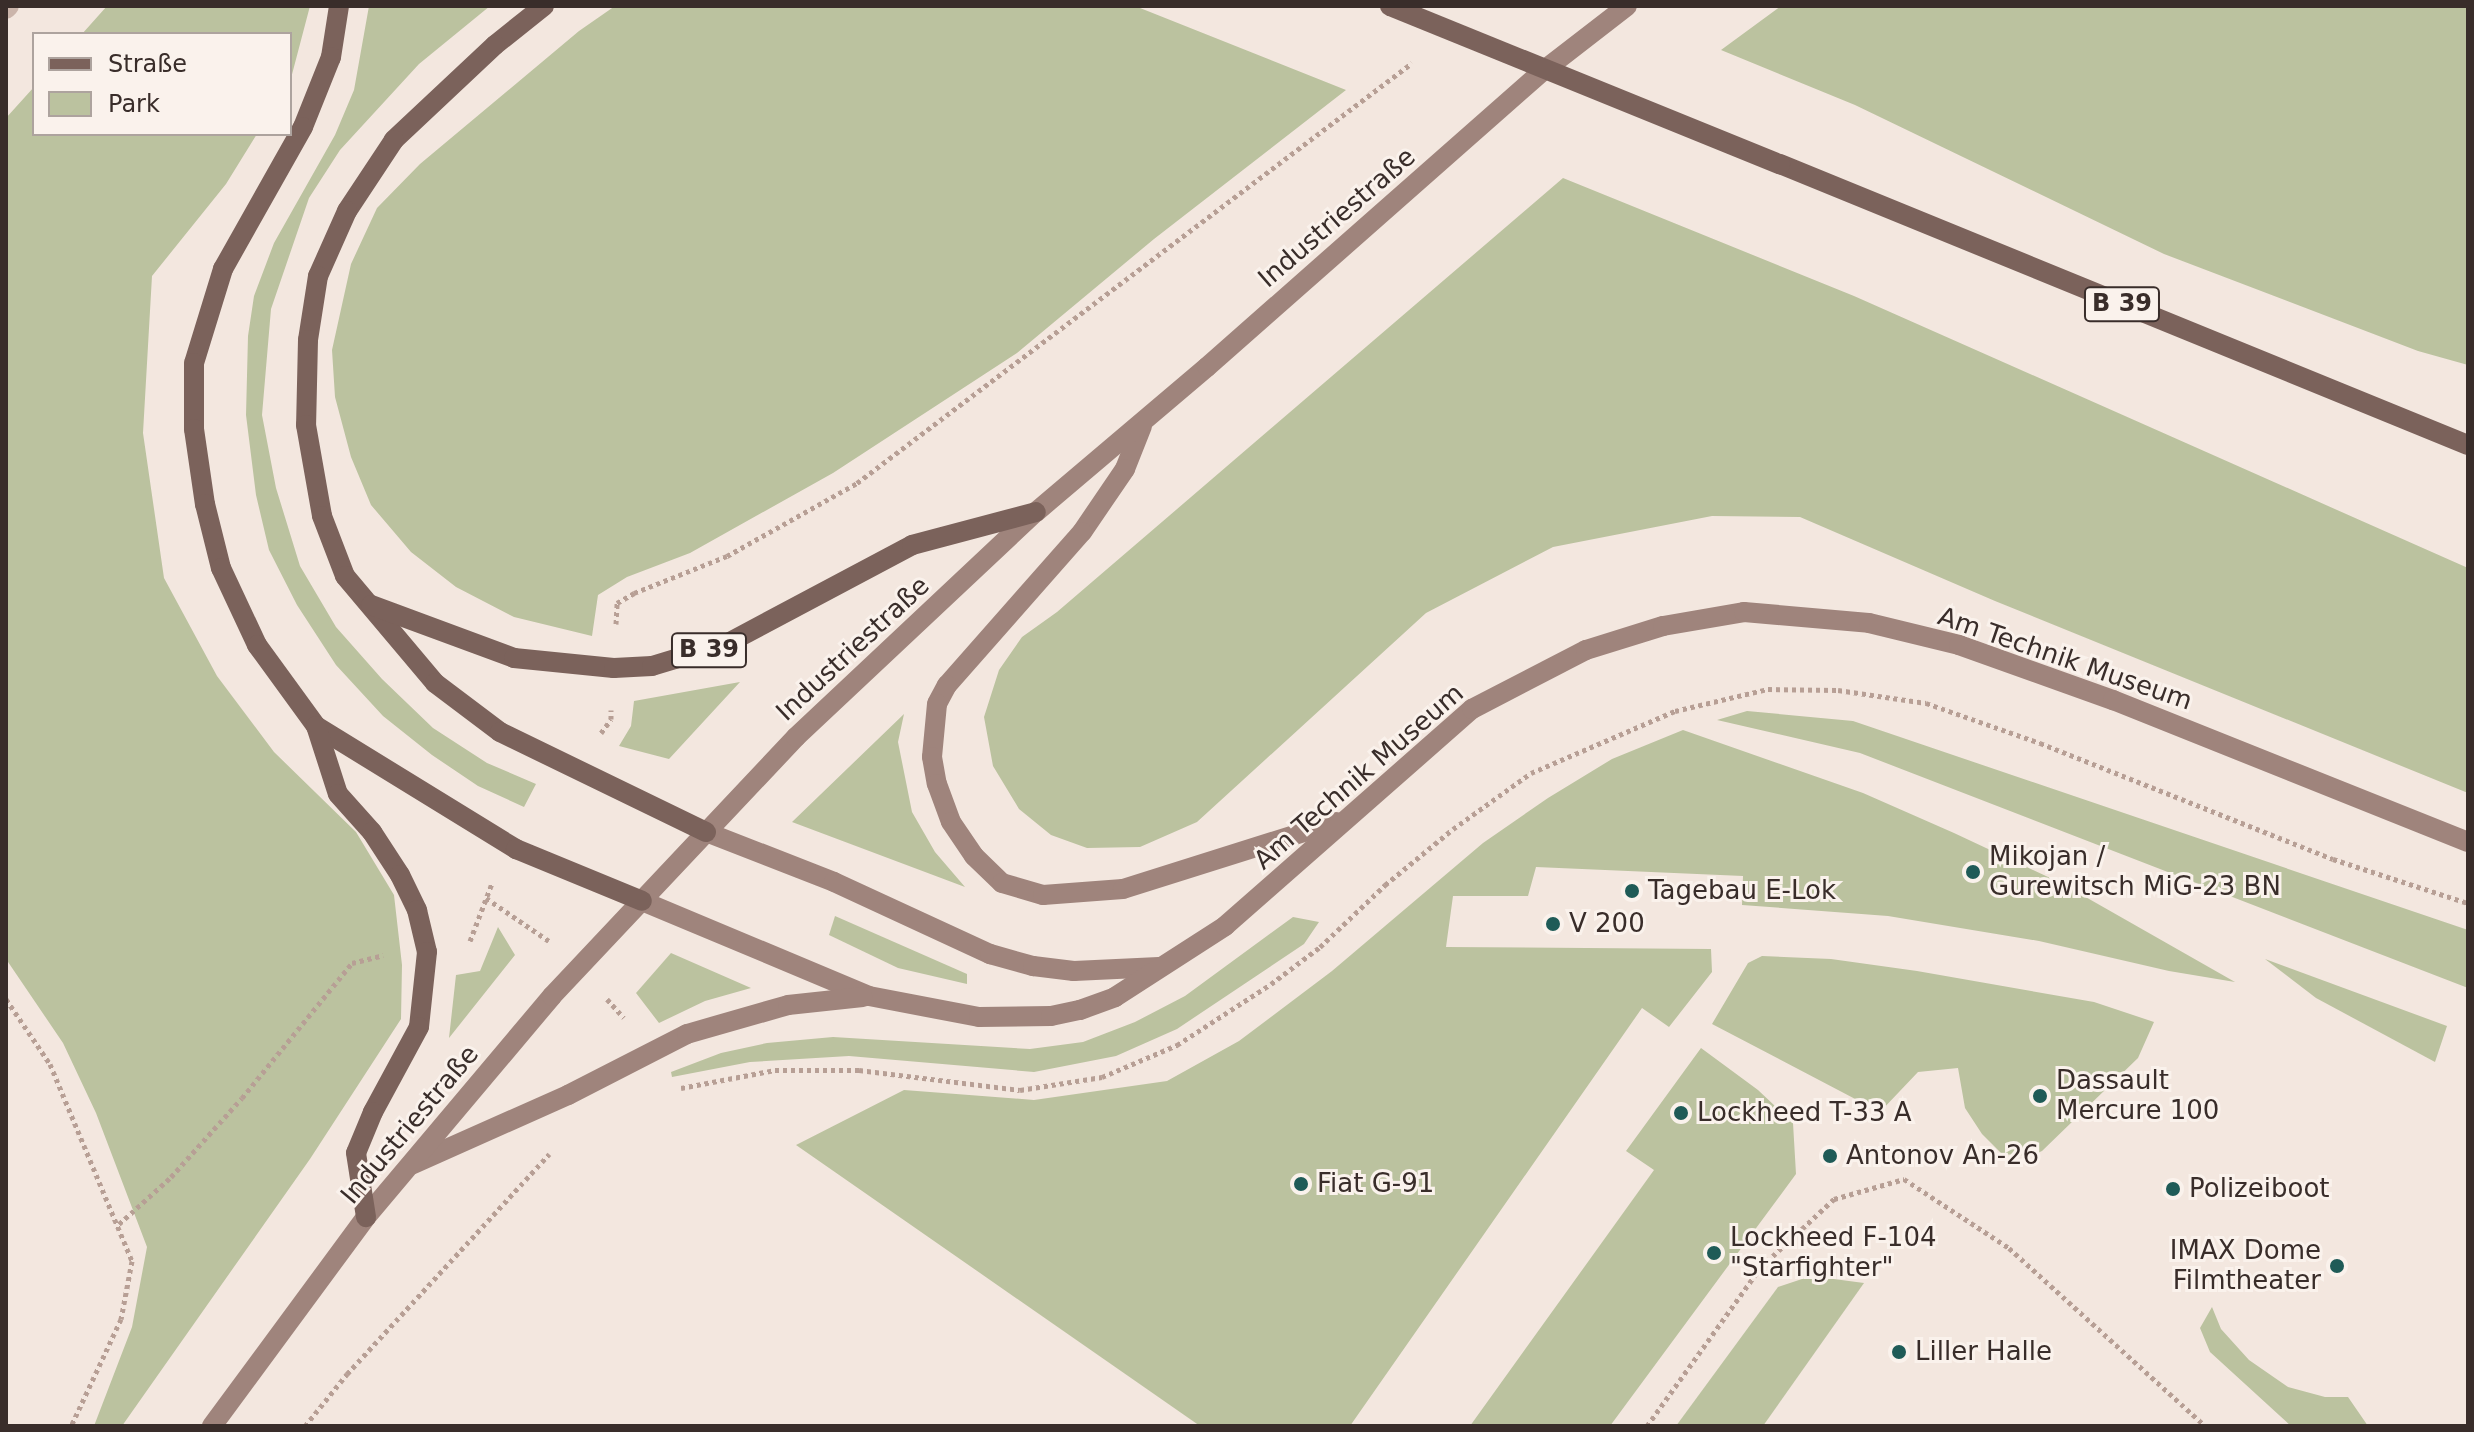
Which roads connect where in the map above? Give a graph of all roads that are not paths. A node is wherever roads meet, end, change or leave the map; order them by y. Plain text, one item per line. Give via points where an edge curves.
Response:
1 (339, 6) edge
2 (544, 6) edge
3 (1390, 6) edge
4 (1627, 6) edge
5 (1145, 421) junction
6 (2466, 444) edge
7 (1036, 512) junction
8 (365, 602) junction
9 (316, 726) junction
10 (1347, 819) junction
11 (706, 832) junction
12 (2468, 842) edge
13 (642, 901) junction
14 (1163, 967) junction
15 (869, 996) junction
16 (409, 1166) junction
17 (366, 1217) junction
18 (212, 1426) edge

1 - 9 main road via 331,57 303,127 223,269 194,363 194,429 221,568 257,645
2 - 8 main road via 394,140 347,211 318,276 308,340 306,425 322,516 345,576
3 - 6 main road, B 39, bridge
4 - 5 street, Industriestraße via 1543,71
5 - 7 street, Industriestraße
5 - 10 street via 1125,469 1082,532 960,666 937,704 932,757 951,822 974,856 1002,883 1043,895 1123,889
7 - 8 main road, B 39 via 912,545 728,643 652,666 614,668 514,658
7 - 11 street, Industriestraße via 796,737
8 - 11 main road via 435,683 500,732
9 - 13 main road via 516,849
9 - 17 main road via 338,794 400,875 417,910 427,952 419,1027 356,1153
10 - 12 street, Am Technik Museum via 1472,709 1519,684 1586,650 1663,626 1744,612 1869,623 1959,645
10 - 14 street, Am Technik Museum via 1255,902
11 - 13 street, Industriestraße
11 - 14 street via 834,882 990,954 1074,971
13 - 15 street, Am Technik Museum
13 - 16 street, Industriestraße
14 - 15 street, Am Technik Museum via 1115,997 1051,1016 979,1017
15 - 16 street via 788,1005 687,1034
16 - 17 street, Industriestraße
17 - 18 street, Industriestraße

